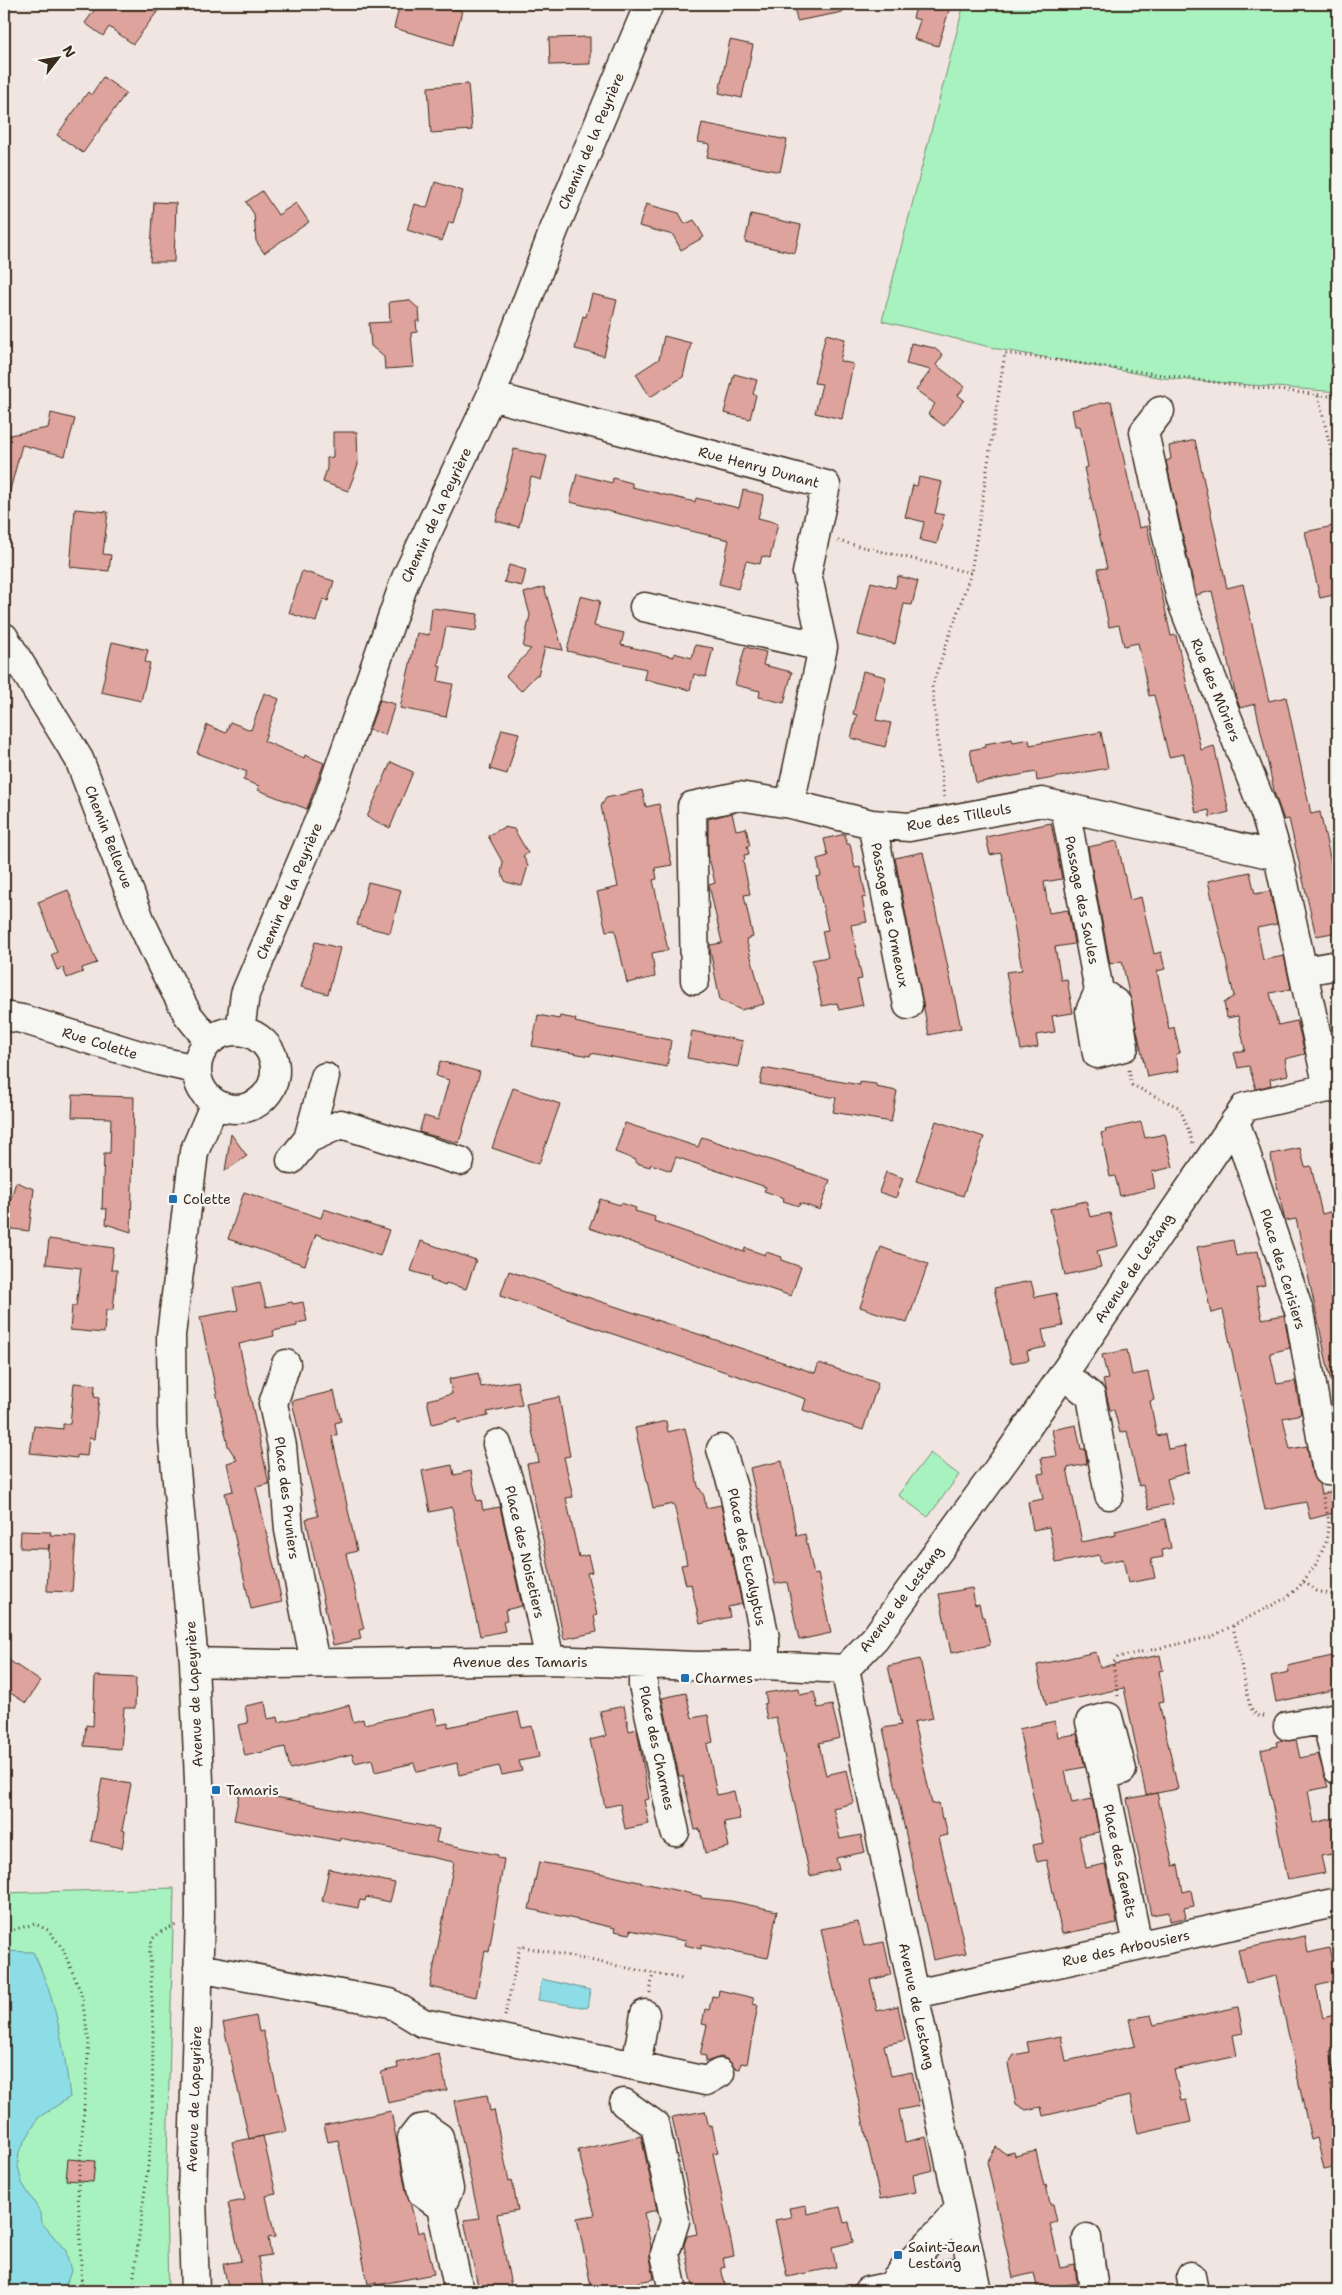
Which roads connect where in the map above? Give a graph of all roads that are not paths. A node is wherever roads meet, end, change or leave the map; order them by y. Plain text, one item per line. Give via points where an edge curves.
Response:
1 (649, 4) edge
2 (491, 396) junction
3 (1160, 411) dead end
4 (644, 606) dead end
5 (4, 636) edge
6 (823, 647) junction
7 (790, 804) junction
8 (1065, 808) junction
9 (872, 824) junction
10 (1278, 856) junction
11 (1338, 965) edge
12 (1304, 971) junction
13 (695, 980) dead end
14 (908, 1005) dead end
15 (4, 1016) edge
16 (240, 1031) junction
17 (209, 1041) junction
18 (1124, 1047) road end
19 (196, 1069) junction
20 (325, 1077) dead end
21 (1333, 1089) edge
22 (215, 1103) junction
23 (1235, 1121) junction
24 (460, 1161) dead end
25 (286, 1364) dead end
26 (1063, 1374) junction
27 (1328, 1419) edge
28 (497, 1444) dead end
29 (721, 1449) dead end
30 (1333, 1470) edge
31 (1109, 1494) dead end
32 (550, 1660) junction
33 (194, 1662) junction
34 (315, 1663) junction
35 (642, 1664) junction
36 (765, 1665) junction
37 (845, 1669) junction
38 (1108, 1717) road end
39 (1332, 1718) edge
40 (1288, 1726) road end
41 (1338, 1770) edge
42 (675, 1832) dead end
43 (1337, 1909) edge
44 (1138, 1945) junction
45 (198, 1968) junction
46 (915, 1994) junction
47 (645, 2014) dead end
48 (636, 2066) junction
49 (720, 2073) dead end
50 (624, 2104) dead end
51 (441, 2206) dead end
52 (959, 2208) junction
53 (1087, 2238) dead end
54 (975, 2280) edge
55 (879, 2289) edge
56 (195, 2291) edge
57 (459, 2291) edge
58 (673, 2291) edge
59 (1094, 2291) edge

1 - 2 street, Chemin de la Peyrière via 554,230
2 - 6 street, Rue Henry Dunant via 826,485 807,573
2 - 16 street, Chemin de la Peyrière via 406,578 329,797 245,994
3 - 10 street, Rue des Mûriers via 1144,432 1180,600 1265,814
4 - 6 street
5 - 17 street, Chemin Bellevue via 79,759 141,922 188,1015
6 - 7 street, Rue Henry Dunant
7 - 9 street, Rue des Tilleuls
7 - 13 street, Rue des Tilleuls via 739,796 692,806
8 - 9 street, Rue des Tilleuls via 1042,802 909,828
8 - 10 street, Rue des Tilleuls
8 - 18 street, Passage des Saules via 1099,991 1090,1012 1097,1054
9 - 14 street, Passage des Ormeaux
10 - 12 street, Rue des Mûriers
11 - 12 street
12 - 21 street, Rue des Mûriers
15 - 19 street, Rue Colette
16 - 17 street via 224,1032
16 - 22 street via 262,1040 269,1050 274,1066 272,1084 258,1103 248,1107 225,1108
17 - 19 street via 202,1049
19 - 22 street via 201,1088
20 - 24 street via 299,1149 341,1124
21 - 23 street, Avenue de Lestang via 1245,1107
22 - 33 street, Avenue de Lapeyrière via 194,1152 171,1335 172,1428
23 - 26 street, Avenue de Lestang
23 - 27 street, Place des Cerisiers via 1299,1311
25 - 34 street, Place des Pruniers via 273,1404 282,1446 289,1530
26 - 31 street via 1091,1396
26 - 37 street, Avenue de Lestang via 875,1638
27 - 30 street, Place des Cerisiers
28 - 32 street, Place des Noisetiers via 514,1498
29 - 36 street, Place des Eucalyptus via 765,1638
32 - 34 street, Avenue des Tamaris
32 - 35 street, Avenue des Tamaris
33 - 34 street, Avenue des Tamaris
33 - 45 street, Avenue de Lapeyrière via 199,1782
35 - 36 street, Avenue des Tamaris
35 - 42 street, Place des Charmes via 643,1685
36 - 37 street, Avenue des Tamaris
37 - 46 street, Avenue de Lestang
38 - 44 street, Place des Genêts via 1090,1722
39 - 40 street
39 - 41 street
43 - 44 street, Rue des Arbousiers
44 - 46 street, Rue des Arbousiers
45 - 48 street via 390,2003 423,2023
45 - 56 street, Avenue de Lapeyrière via 192,2197
46 - 52 street, Avenue de Lestang
47 - 48 street
48 - 49 street via 706,2080
50 - 58 street via 655,2125 675,2222 665,2254
51 - 57 street
52 - 54 street, Avenue de Lestang
52 - 55 street via 950,2222
53 - 59 street
54 - 55 street

